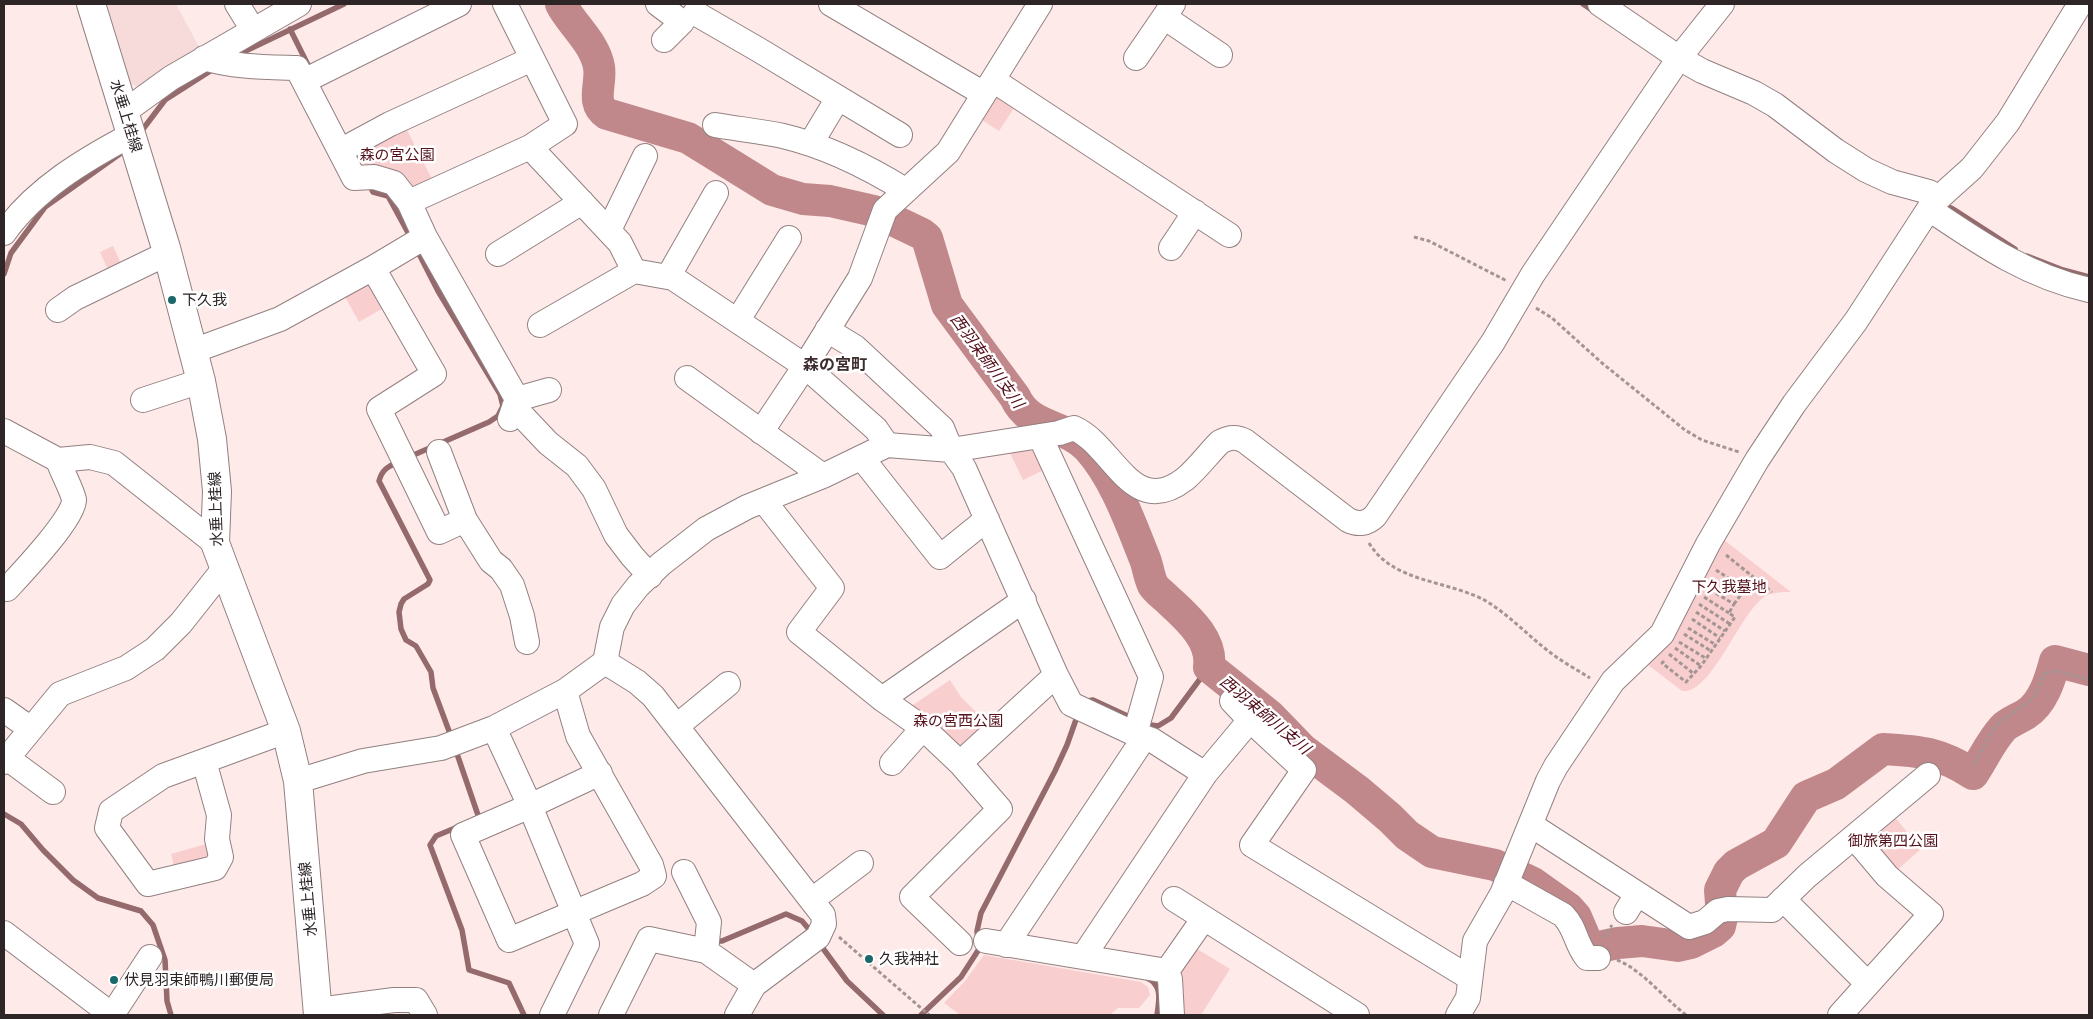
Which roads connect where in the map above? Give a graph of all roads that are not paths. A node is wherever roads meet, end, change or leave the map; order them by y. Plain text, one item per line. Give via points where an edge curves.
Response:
1 (92, 4) edge
2 (237, 4) edge
3 (299, 4) edge
4 (459, 4) edge
5 (505, 4) edge
6 (658, 4) edge
7 (831, 4) edge
8 (1040, 4) edge
9 (1600, 4) edge
10 (1722, 4) edge
11 (2080, 4) edge
12 (1169, 10) edge
13 (693, 13) edge
14 (253, 30) junction
15 (664, 40) dead end
16 (1220, 55) dead end
17 (1136, 58) dead end
18 (532, 59) junction
19 (217, 61) junction
20 (1677, 61) junction
21 (311, 77) junction
22 (988, 87) junction
23 (838, 98) junction
24 (715, 125) dead end
25 (130, 131) junction
26 (900, 135) dead end
27 (811, 144) junction
28 (347, 147) junction
29 (530, 147) junction
30 (645, 156) dead end
31 (905, 190) junction
32 (716, 193) dead end
33 (409, 202) junction
34 (582, 202) junction
35 (1933, 204) junction
36 (1195, 212) junction
37 (609, 230) junction
38 (4, 234) edge
39 (1229, 235) dead end
40 (789, 238) dead end
41 (417, 241) junction
42 (1171, 248) dead end
43 (168, 253) junction
44 (498, 254) dead end
45 (373, 268) junction
46 (634, 271) junction
47 (668, 277) junction
48 (2089, 290) edge
49 (58, 310) dead end
50 (738, 320) junction
51 (540, 325) dead end
52 (827, 330) junction
53 (193, 351) junction
54 (805, 366) junction
55 (686, 378) dead end
56 (201, 381) junction
57 (549, 390) dead end
58 (143, 400) dead end
59 (514, 409) junction
60 (4, 431) edge
61 (761, 432) junction
62 (1056, 433) junction
63 (887, 445) junction
64 (951, 450) junction
65 (439, 452) dead end
66 (862, 458) junction
67 (58, 460) junction
68 (823, 476) junction
69 (764, 501) junction
70 (987, 519) junction
71 (466, 520) junction
72 (214, 543) junction
73 (223, 570) junction
74 (650, 576) junction
75 (7, 589) dead end
76 (1024, 600) junction
77 (527, 642) dead end
78 (605, 662) junction
79 (1056, 675) junction
80 (728, 684) dead end
81 (565, 690) junction
82 (882, 699) junction
83 (1232, 701) dead end
84 (4, 710) edge
85 (1250, 720) junction
86 (677, 726) junction
87 (494, 728) junction
88 (923, 728) junction
89 (31, 729) junction
90 (1139, 729) junction
91 (286, 731) junction
92 (5, 760) edge
93 (204, 761) junction
94 (892, 763) dead end
95 (960, 763) junction
96 (600, 773) junction
97 (1205, 774) junction
98 (1928, 775) dead end
99 (298, 781) junction
100 (52, 792) dead end
101 (530, 806) junction
102 (1531, 825) junction
103 (1854, 836) junction
104 (860, 863) dead end
105 (684, 872) dead end
106 (1509, 875) junction
107 (1174, 899) dead end
108 (1783, 899) junction
109 (812, 900) junction
110 (574, 912) junction
111 (1204, 918) junction
112 (4, 933) edge
113 (960, 942) dead end
114 (707, 944) junction
115 (150, 957) dead end
116 (1084, 958) junction
117 (1598, 958) road end
118 (1167, 971) junction
119 (1470, 978) junction
120 (1868, 984) junction
121 (754, 985) junction
122 (1330, 1008) edge
123 (318, 1012) edge
124 (1462, 1014) edge
125 (1840, 1014) edge
126 (426, 1015) edge
127 (552, 1015) edge
128 (612, 1015) edge
129 (737, 1015) edge
130 (1172, 1015) edge
131 (1357, 1015) edge

1 - 25 main road, 水垂上桂線
2 - 14 street
3 - 14 street
4 - 21 street
5 - 18 street
6 - 13 street
7 - 22 street
8 - 22 street
9 - 20 street
10 - 20 street
11 - 35 street via 2008,122 1972,168
12 - 16 street
12 - 17 street
13 - 15 street
13 - 23 street
14 - 19 street
18 - 28 street
18 - 29 street via 565,124
19 - 21 street via 297,68
19 - 25 street via 171,78
20 - 35 street via 1754,93 1866,170 1892,182 1929,192
20 - 62 street via 1375,516 1362,524 1348,520 1241,439 1227,438 1184,480 1168,489 1150,491 1131,483 1091,438 1077,429
21 - 28 street
22 - 31 street via 948,152
22 - 36 street
23 - 26 street
23 - 27 street
24 - 27 street via 781,135
25 - 38 street via 50,186
25 - 43 main road, 水垂上桂線
27 - 31 street
28 - 33 street via 354,178 367,177 394,183
29 - 33 street
29 - 34 street
30 - 37 street
31 - 52 street via 883,215 860,278
32 - 47 street
33 - 41 street
34 - 37 street
34 - 44 street
35 - 48 street via 2010,261 2062,284
35 - 102 street via 1856,321 1757,460 1708,544 1662,634 1655,656 1613,681 1556,766
36 - 39 street
36 - 42 street
37 - 46 street via 620,243
40 - 50 street
41 - 45 street
41 - 59 street
43 - 49 street via 75,298
43 - 53 main road, 水垂上桂線
45 - 53 street via 280,319
45 - 71 street via 434,374 379,409 439,532
46 - 47 street
46 - 51 street
47 - 50 street
50 - 54 street
52 - 54 street
52 - 64 street via 854,347 942,428
53 - 56 main road, 水垂上桂線
54 - 61 street
54 - 63 street via 876,429
55 - 61 street
56 - 58 street
56 - 72 main road, 水垂上桂線 via 212,439 217,491
57 - 59 street
59 - 74 street via 577,466 594,489 616,535
60 - 67 street
61 - 68 street
62 - 64 street
62 - 90 street via 1150,677
63 - 64 street
63 - 66 street
64 - 70 street via 964,468
65 - 71 street
66 - 68 street
66 - 70 street via 940,557
67 - 72 street via 90,456 114,463
67 - 75 street via 74,500 72,508 56,533
68 - 69 street
69 - 74 street via 706,529
69 - 82 street via 832,588 799,632
70 - 76 street
71 - 77 street via 512,585
72 - 73 main road, 水垂上桂線
73 - 89 street via 181,623 155,649 126,668 60,694
73 - 91 main road, 水垂上桂線
74 - 78 street via 623,605 612,627
76 - 79 street
76 - 82 street
78 - 81 street
78 - 86 street via 637,682
79 - 90 street via 1071,704
79 - 95 street
80 - 86 street
81 - 87 street
81 - 96 street via 578,736
82 - 88 street
83 - 85 street
84 - 89 street
85 - 97 street
85 - 119 street via 1304,770 1252,845
86 - 109 street
87 - 99 street via 441,748 364,761
87 - 101 street
88 - 94 street
88 - 95 street
89 - 92 street
90 - 97 street
90 - 116 street via 996,943
91 - 93 street
91 - 99 main road, 水垂上桂線
92 - 100 street
93 - 93 street via 163,776 111,811 107,828 148,884 215,868 221,857 217,839 219,815
95 - 113 street via 1000,809 912,897
96 - 101 street
96 - 110 street via 654,876
97 - 116 street
98 - 103 street
99 - 123 main road, 水垂上桂線
101 - 110 street
101 - 110 street via 463,835 509,940
102 - 106 street
102 - 108 street via 1631,903 1689,927 1705,922 1723,910 1772,910
103 - 108 street
103 - 120 street via 1887,876 1931,914
104 - 109 street
105 - 114 street via 709,922
106 - 117 street via 1570,922 1579,948 1587,958
106 - 119 street via 1475,942
107 - 111 street
108 - 120 street
109 - 121 street via 822,915 819,933
110 - 127 street via 587,944
111 - 118 street
111 - 122 street
112 - 115 street via 112,1015
114 - 121 street
114 - 128 street via 649,940
116 - 118 street
118 - 130 street
119 - 124 street
120 - 125 street
121 - 129 street
122 - 131 street
123 - 126 street via 394,1000 416,1000

